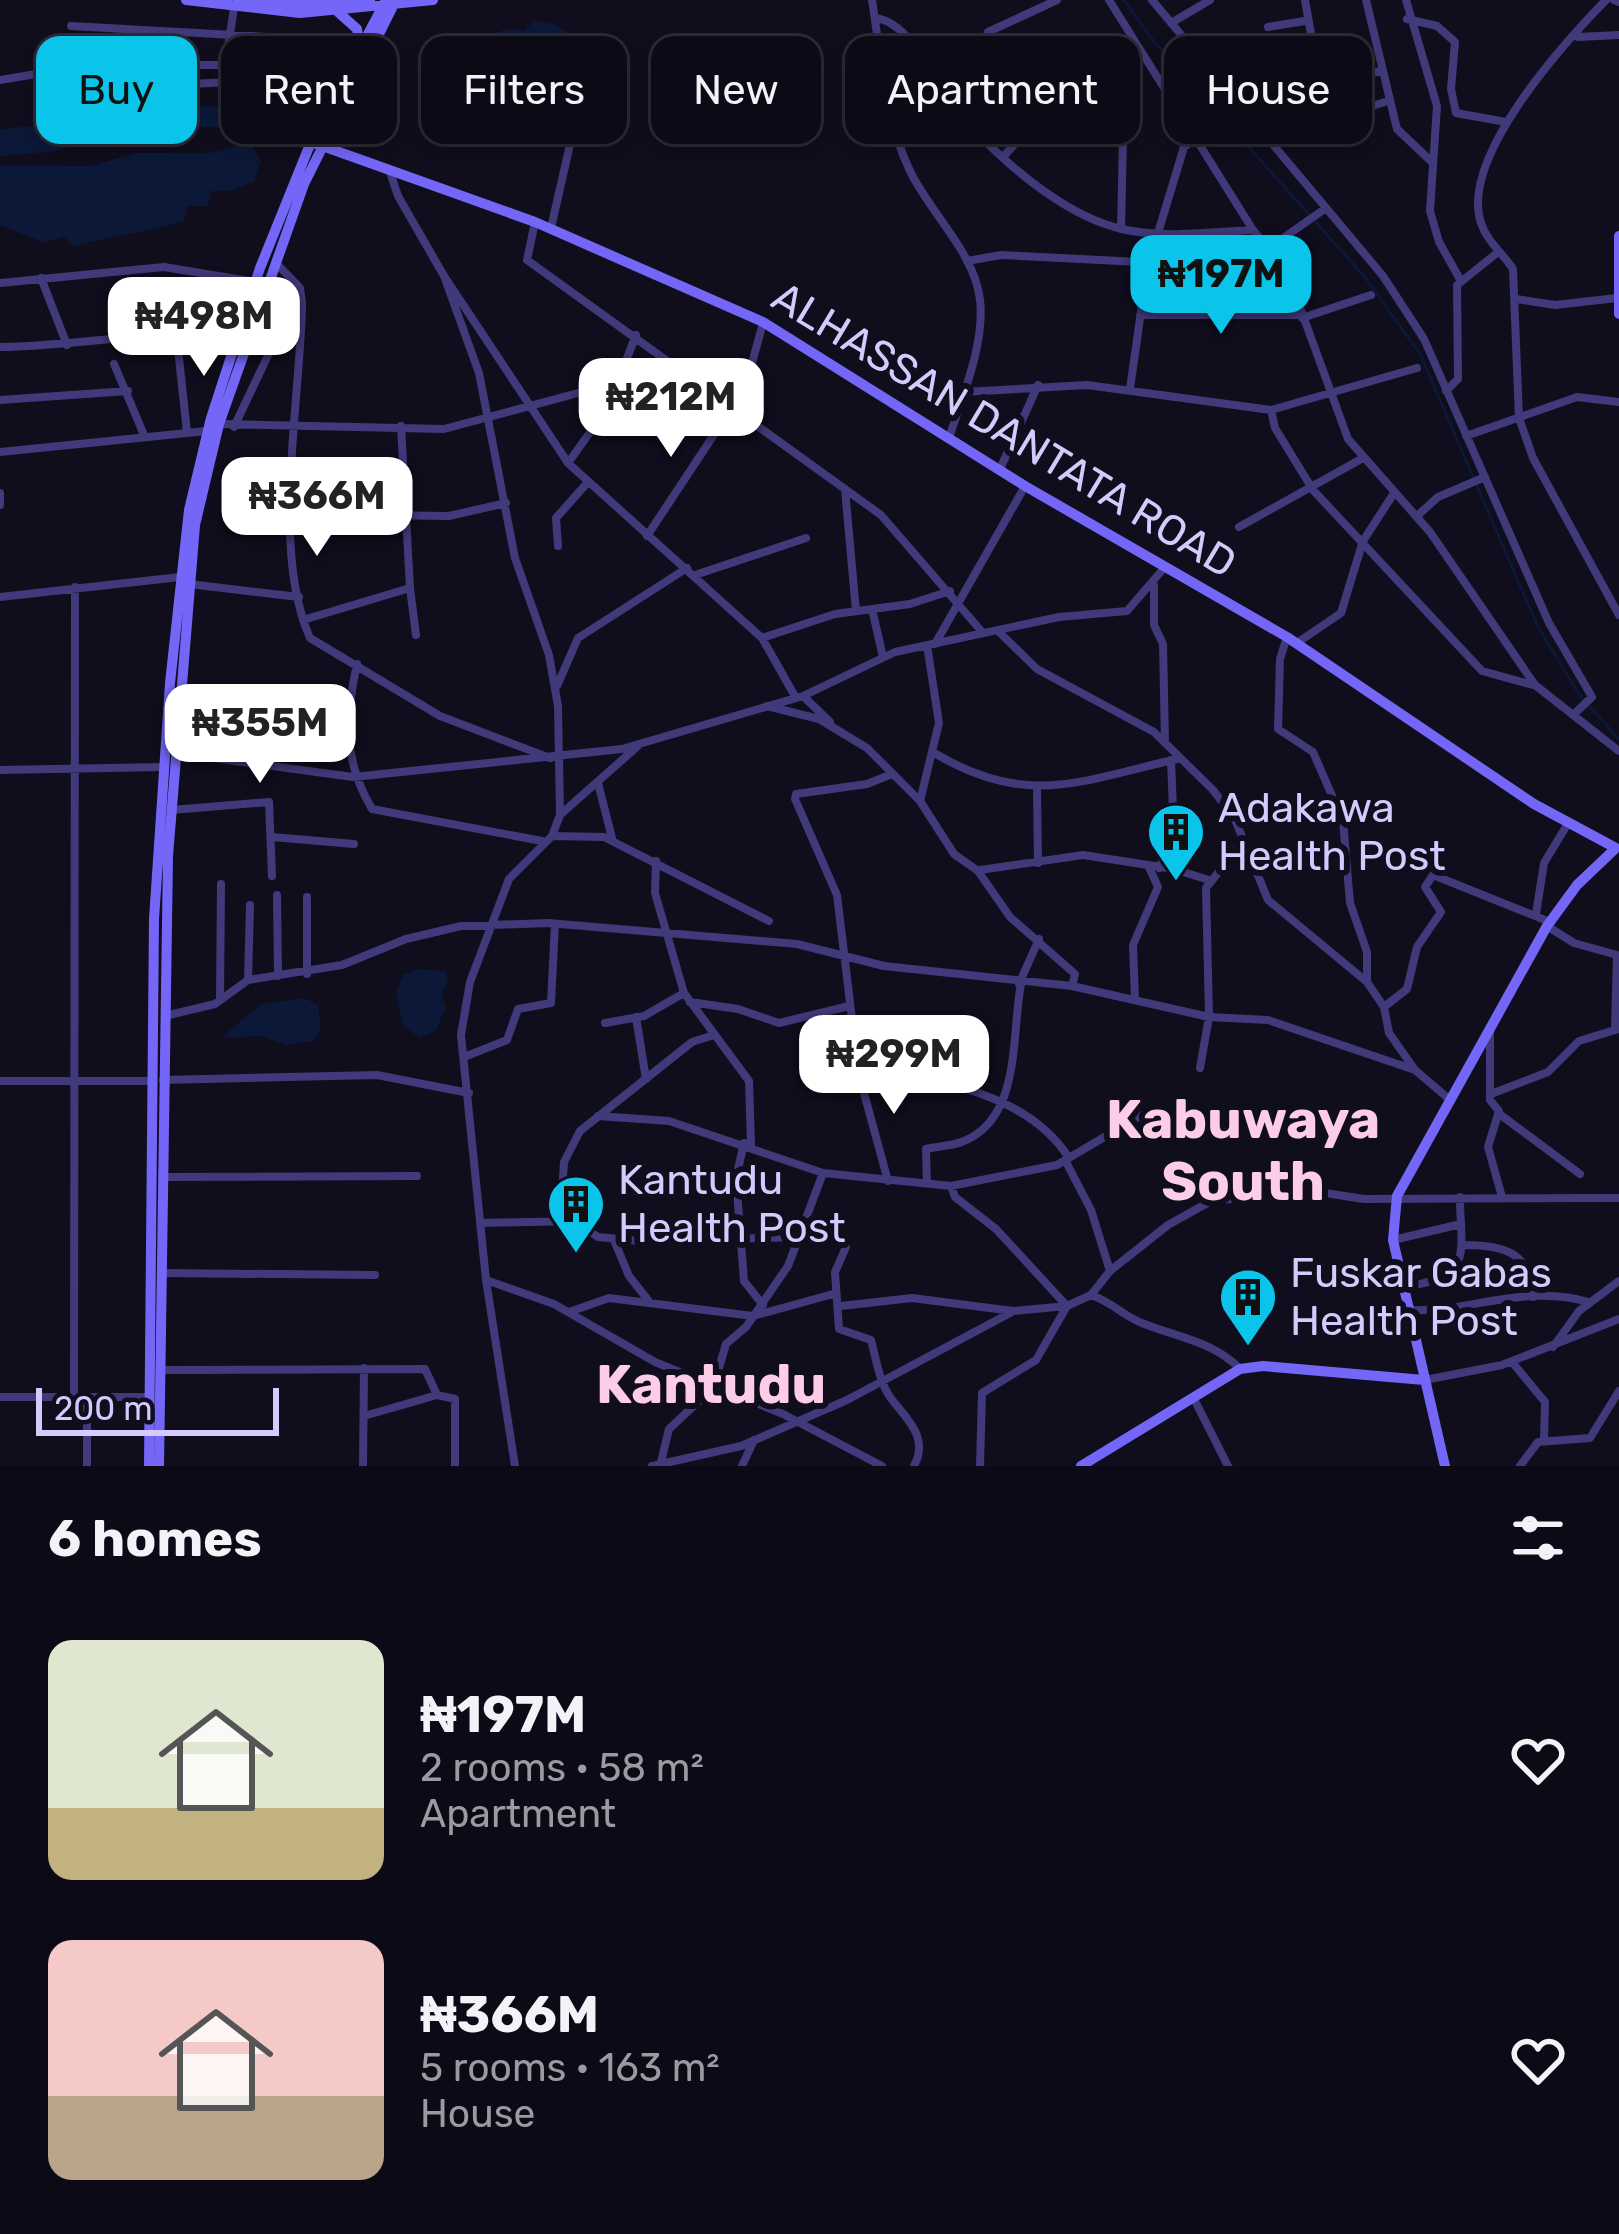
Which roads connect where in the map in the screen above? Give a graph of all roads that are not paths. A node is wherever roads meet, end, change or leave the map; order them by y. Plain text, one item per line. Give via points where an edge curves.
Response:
1 (186, 0) edge
2 (370, 0) edge
3 (433, 0) edge
4 (872, 0) edge
5 (1057, 0) edge
6 (1109, 0) edge
7 (1152, 0) edge
8 (1210, 0) edge
9 (1305, 0) edge
10 (1366, 0) edge
11 (1406, 0) edge
12 (254, 1) edge
13 (1613, 1) edge
14 (390, 3) edge
15 (236, 4) edge
16 (338, 12) junction
17 (875, 18) junction
18 (1407, 19) junction
19 (1305, 21) junction
20 (1171, 23) junction
21 (71, 26) dead end
22 (1268, 27) dead end
23 (1619, 35) edge
24 (222, 36) edge
25 (228, 36) edge
26 (358, 36) edge
27 (368, 36) edge
28 (373, 36) edge
29 (906, 36) edge
30 (986, 36) edge
31 (1131, 36) edge
32 (1182, 36) edge
33 (1309, 36) edge
34 (1576, 37) junction
35 (1140, 51) edge
36 (1380, 71) junction
37 (36, 74) edge
38 (1372, 74) edge
39 (0, 80) edge
40 (1164, 89) edge
41 (1388, 101) junction
42 (1506, 122) junction
43 (316, 144) junction
44 (570, 144) edge
45 (990, 144) edge
46 (1015, 144) edge
47 (1123, 144) edge
48 (1189, 144) edge
49 (1199, 144) edge
50 (1274, 145) joint
51 (1004, 156) junction
52 (1433, 163) junction
53 (389, 169) junction
54 (1323, 210) junction
55 (536, 222) junction
56 (551, 228) junction
57 (1121, 230) junction
58 (1253, 230) junction
59 (1157, 233) junction
60 (1619, 236) edge
61 (1272, 251) junction
62 (1497, 253) junction
63 (967, 261) junction
64 (275, 262) junction
65 (1153, 262) junction
66 (444, 276) junction
67 (41, 278) junction
68 (1461, 281) junction
69 (255, 282) junction
70 (0, 283) edge
71 (300, 288) junction
72 (1371, 296) dead end
73 (1617, 298) edge
74 (1516, 299) junction
75 (1619, 314) edge
76 (1140, 315) junction
77 (1302, 316) junction
78 (763, 322) junction
79 (176, 331) junction
80 (636, 335) junction
81 (238, 336) junction
82 (67, 345) junction
83 (0, 347) edge
84 (114, 364) dead end
85 (1417, 368) dead end
86 (619, 382) junction
87 (1038, 385) junction
88 (1130, 388) junction
89 (128, 391) junction
90 (1446, 391) junction
91 (964, 392) junction
92 (1330, 395) junction
93 (0, 400) edge
94 (1619, 402) edge
95 (533, 407) junction
96 (1271, 410) junction
97 (734, 412) junction
98 (491, 418) junction
99 (1520, 418) junction
100 (401, 426) junction
101 (234, 427) junction
102 (214, 428) junction
103 (292, 430) junction
104 (187, 432) junction
105 (144, 435) junction
106 (950, 435) junction
107 (1466, 436) junction
108 (0, 452) edge
109 (1363, 458) junction
110 (568, 463) junction
111 (1000, 469) junction
112 (1479, 480) junction
113 (588, 482) junction
114 (1025, 487) junction
115 (845, 489) junction
116 (1312, 490) junction
117 (0, 493) edge
118 (1394, 493) junction
119 (506, 503) junction
120 (0, 505) edge
121 (292, 514) junction
122 (410, 516) junction
123 (1417, 516) junction
124 (1239, 527) dead end
125 (647, 536) junction
126 (806, 538) dead end
127 (1364, 541) junction
128 (558, 545) dead end
129 (1166, 566) junction
130 (691, 571) junction
131 (184, 580) junction
132 (1154, 584) junction
133 (75, 587) junction
134 (410, 588) junction
135 (950, 591) junction
136 (0, 597) edge
137 (299, 597) junction
138 (961, 602) junction
139 (872, 609) junction
140 (856, 611) junction
141 (1619, 615) edge
142 (303, 620) junction
143 (997, 630) junction
144 (982, 633) junction
145 (416, 635) dead end
146 (762, 638) junction
147 (1292, 640) junction
148 (931, 645) junction
149 (883, 657) junction
150 (356, 664) junction
151 (1535, 685) junction
152 (556, 687) junction
153 (800, 697) junction
154 (767, 706) junction
155 (1573, 715) junction
156 (836, 728) junction
157 (1165, 742) junction
158 (639, 745) junction
159 (1619, 752) edge
160 (172, 753) junction
161 (935, 754) junction
162 (555, 758) junction
163 (1174, 760) junction
164 (163, 766) junction
165 (73, 768) junction
166 (0, 770) edge
167 (892, 774) junction
168 (353, 777) junction
169 (598, 782) junction
170 (1036, 788) junction
171 (920, 801) junction
172 (170, 810) junction
173 (560, 815) junction
174 (1567, 825) junction
175 (272, 837) junction
176 (548, 838) junction
177 (612, 840) junction
178 (1244, 841) junction
179 (353, 844) dead end
180 (1617, 848) edge
181 (656, 861) junction
182 (1038, 863) junction
183 (1154, 868) junction
184 (979, 871) junction
185 (272, 876) dead end
186 (1209, 880) junction
187 (220, 884) dead end
188 (277, 895) dead end
189 (307, 897) dead end
190 (250, 905) dead end
191 (1536, 914) junction
192 (769, 921) dead end
193 (494, 923) junction
194 (555, 924) junction
195 (1548, 924) junction
196 (666, 937) junction
197 (1040, 939) junction
198 (842, 955) junction
199 (307, 974) junction
200 (278, 976) junction
201 (248, 980) junction
202 (1366, 982) junction
203 (1020, 984) junction
204 (1072, 986) junction
205 (686, 998) junction
206 (1136, 1000) junction
207 (220, 1001) junction
208 (850, 1006) junction
209 (1384, 1007) junction
210 (164, 1016) junction
211 (635, 1017) junction
212 (1209, 1017) junction
213 (605, 1023) dead end
214 (1490, 1028) junction
215 (1617, 1029) edge
216 (711, 1036) junction
217 (864, 1056) junction
218 (464, 1057) junction
219 (1200, 1068) dead end
220 (1415, 1070) junction
221 (646, 1079) junction
222 (74, 1080) junction
223 (0, 1081) edge
224 (157, 1081) junction
225 (469, 1093) junction
226 (1490, 1094) junction
227 (1449, 1099) junction
228 (1001, 1101) junction
229 (1145, 1113) dead end
230 (1498, 1113) junction
231 (598, 1116) junction
232 (748, 1145) junction
233 (1067, 1159) junction
234 (823, 1173) junction
235 (1580, 1174) dead end
236 (417, 1176) dead end
237 (161, 1177) junction
238 (888, 1181) junction
239 (927, 1184) junction
240 (951, 1186) junction
241 (1397, 1196) junction
242 (1460, 1196) junction
243 (1502, 1198) junction
244 (1619, 1198) edge
245 (480, 1222) junction
246 (560, 1222) junction
247 (1461, 1224) junction
248 (740, 1236) junction
249 (800, 1238) junction
250 (614, 1240) junction
251 (1393, 1240) junction
252 (1465, 1245) junction
253 (846, 1247) dead end
254 (1110, 1271) junction
255 (161, 1273) junction
256 (375, 1276) dead end
257 (486, 1280) junction
258 (1619, 1281) edge
259 (1403, 1287) junction
260 (833, 1294) junction
261 (1091, 1295) junction
262 (1533, 1297) junction
263 (649, 1301) junction
264 (1588, 1302) junction
265 (763, 1305) junction
266 (842, 1306) junction
267 (1067, 1306) junction
268 (1408, 1310) junction
269 (1013, 1311) junction
270 (569, 1312) junction
271 (753, 1316) junction
272 (1619, 1319) edge
273 (1552, 1348) junction
274 (1512, 1362) junction
275 (364, 1368) junction
276 (1240, 1369) junction
277 (161, 1370) junction
278 (1424, 1380) junction
279 (883, 1381) junction
280 (713, 1388) junction
281 (1619, 1391) edge
282 (437, 1395) junction
283 (0, 1396) edge
284 (87, 1396) junction
285 (74, 1397) junction
286 (149, 1397) junction
287 (1192, 1397) junction
288 (364, 1416) junction
289 (791, 1421) junction
290 (755, 1438) junction
291 (1544, 1440) junction
292 (658, 1465) edge
293 (88, 1466) edge
294 (149, 1466) edge
295 (159, 1466) edge
296 (363, 1466) edge
297 (455, 1466) edge
298 (515, 1466) edge
299 (742, 1466) edge
300 (882, 1466) edge
301 (914, 1466) edge
302 (980, 1466) edge
303 (1081, 1466) edge
304 (1228, 1466) edge
305 (1445, 1466) edge
306 (1520, 1466) edge

1 - 15 main road
2 - 12 main road
3 - 14 main road
4 - 17 street
5 - 30 street
6 - 31 street
7 - 20 street
8 - 20 street
9 - 19 street
10 - 36 street
11 - 18 street
12 - 15 main road
13 - 34 street
14 - 16 main road
14 - 27 main road
14 - 28 main road
15 - 16 main road
15 - 25 street
16 - 26 main road
17 - 29 street via 891,20
17 - 63 street via 898,142
18 - 42 street via 1437,26 1455,43 1456,113
18 - 52 street via 1436,92
19 - 22 street
19 - 33 street
20 - 32 street
21 - 24 street
23 - 34 street
34 - 42 street
35 - 40 street
36 - 38 street
36 - 41 street
37 - 39 street
41 - 50 street
41 - 52 street via 1397,128
42 - 62 street via 1484,172 1479,215
43 - 53 main road, ALHASSAN DANTATA ROAD
43 - 64 main road
43 - 69 main road
44 - 56 street
45 - 51 street
46 - 51 street
47 - 57 street
48 - 59 street
49 - 58 street
50 - 54 street
51 - 57 street via 1073,211
52 - 68 street via 1430,211
53 - 55 main road, ALHASSAN DANTATA ROAD
53 - 66 street
54 - 61 street
54 - 90 street via 1384,276
55 - 56 main road, ALHASSAN DANTATA ROAD
55 - 80 street via 527,260
56 - 78 main road, ALHASSAN DANTATA ROAD
57 - 59 street
58 - 59 street
58 - 61 street
59 - 65 street
60 - 73 main road
61 - 65 street
61 - 77 street
62 - 68 street
62 - 74 street via 1511,265
63 - 65 street via 1000,255
63 - 91 street via 981,305
64 - 71 street
64 - 102 main road
65 - 76 street
66 - 95 street
66 - 98 street
67 - 69 street via 164,267
67 - 70 street
67 - 82 street
68 - 90 street via 1458,379
69 - 81 main road
71 - 101 street
71 - 103 street
72 - 77 street
73 - 74 street via 1555,305
73 - 75 main road
74 - 99 street
76 - 77 street
76 - 88 street
77 - 92 street
78 - 97 street
78 - 106 main road, ALHASSAN DANTATA ROAD
79 - 81 street
79 - 82 street
79 - 104 street
80 - 86 street
80 - 97 street
81 - 102 main road
82 - 83 street
84 - 89 street
85 - 92 street
86 - 95 street
86 - 110 street
87 - 88 street
87 - 91 street
87 - 111 street
88 - 96 street
89 - 93 street
89 - 105 street
90 - 107 street
91 - 106 street
92 - 96 street
92 - 109 street
94 - 99 street via 1576,397
95 - 98 street
95 - 110 street
96 - 116 street
97 - 115 street
97 - 125 street
98 - 100 street via 444,429
98 - 119 street
99 - 107 street
99 - 141 street via 1533,458
100 - 103 street
100 - 122 street
101 - 102 street
101 - 103 street
102 - 104 street
102 - 131 main road
103 - 121 street
104 - 105 street
105 - 108 street
106 - 111 main road, ALHASSAN DANTATA ROAD
107 - 112 street
109 - 116 street
109 - 118 street
110 - 113 street
111 - 114 main road, ALHASSAN DANTATA ROAD
112 - 123 street
112 - 155 street via 1588,702
113 - 125 street
113 - 128 street via 556,518
114 - 129 main road, ALHASSAN DANTATA ROAD
114 - 138 street
115 - 135 street via 881,515
115 - 140 street
116 - 124 street
116 - 127 street
117 - 120 street
118 - 123 street
118 - 127 street
119 - 122 street
119 - 152 street
121 - 122 street
121 - 137 street
122 - 134 street
123 - 151 street
125 - 130 street
126 - 130 street
127 - 147 street via 1341,613
127 - 151 street via 1482,671
129 - 132 street
129 - 147 main road, ALHASSAN DANTATA ROAD
130 - 146 street
130 - 152 street via 578,638
131 - 133 street
131 - 137 street
131 - 160 main road
131 - 164 main road
132 - 143 street via 1127,611
132 - 157 street
133 - 136 street
133 - 165 street
134 - 142 street
134 - 145 street
135 - 138 street
135 - 139 street
137 - 142 street
138 - 144 street
138 - 148 street
139 - 140 street
139 - 149 street
140 - 146 street
142 - 150 street via 314,641
143 - 144 street
143 - 157 street via 1037,669
144 - 148 street
146 - 153 street
147 - 174 main road, ALHASSAN DANTATA ROAD
147 - 202 street via 1280,659 1278,729 1312,752 1343,821
148 - 149 street
148 - 161 street
149 - 153 street
150 - 162 street via 440,716
150 - 168 street via 346,717
151 - 155 street
152 - 162 street
153 - 154 street
153 - 156 street
154 - 156 street
154 - 158 street
155 - 159 street
156 - 167 street
157 - 163 street
158 - 162 street
158 - 169 street
160 - 168 street
160 - 172 main road
161 - 170 street via 967,772
161 - 171 street
162 - 168 street
162 - 173 street
163 - 170 street
163 - 178 street via 1226,804
163 - 183 street via 1174,836
164 - 165 street
164 - 224 main road
165 - 166 street
165 - 222 street
167 - 171 street
167 - 198 street via 796,794 837,895
168 - 176 street via 375,811
169 - 173 street
169 - 177 street
170 - 182 street
171 - 184 street via 954,854
172 - 175 street via 269,802
172 - 210 main road
173 - 176 street
174 - 180 main road, ALHASSAN DANTATA ROAD
174 - 191 street via 1544,863
175 - 179 street
175 - 185 street
176 - 177 street
176 - 193 street via 509,879
177 - 181 street
178 - 186 street
178 - 202 street via 1268,900
180 - 195 main road
181 - 192 street
181 - 196 street
182 - 183 street via 1083,855
182 - 184 street
183 - 186 street
183 - 206 street via 1159,886 1133,945
184 - 197 street via 1010,917
186 - 212 street
187 - 207 street
188 - 200 street
189 - 199 street
190 - 201 street
191 - 195 street
191 - 209 street via 1444,875 1429,878 1425,887 1441,912 1417,947 1406,989
193 - 194 street
193 - 199 street via 406,939
193 - 218 street via 462,1010
194 - 196 street
194 - 218 street via 551,1003 518,1009 507,1040
195 - 214 main road
195 - 215 street via 1581,946 1618,955
196 - 198 street via 787,943
196 - 205 street
197 - 203 street
197 - 204 street via 1075,974
198 - 203 street
198 - 208 street
199 - 200 street
200 - 201 street
201 - 207 street
202 - 209 street
203 - 204 street
203 - 228 street
204 - 206 street
205 - 208 street via 779,1023
205 - 211 street
205 - 216 street
206 - 212 street
207 - 210 street
208 - 217 street via 856,1052
209 - 220 street via 1389,1033
210 - 224 main road
211 - 213 street
211 - 221 street
212 - 219 street
212 - 220 street via 1291,1026
214 - 226 street
214 - 227 main road
215 - 226 street via 1574,1044 1548,1072
216 - 221 street
216 - 232 street via 748,1081
217 - 228 street
217 - 238 street via 864,1094
218 - 225 street
220 - 227 street
221 - 231 street
222 - 223 street
222 - 224 street
222 - 285 street
224 - 225 street via 377,1075
224 - 237 main road
224 - 286 main road
225 - 245 street
226 - 230 street
227 - 241 main road
228 - 233 street via 1045,1126
228 - 239 street via 967,1141 926,1149
229 - 233 street
230 - 235 street
230 - 243 street via 1488,1148
231 - 232 street via 660,1119
231 - 246 street via 569,1147
232 - 234 street
232 - 248 street via 736,1178
233 - 240 street
233 - 254 street
234 - 238 street
234 - 249 street
236 - 237 street
237 - 255 main road
238 - 239 street
239 - 240 street
240 - 267 street
241 - 242 street
241 - 251 main road
241 - 254 street via 1312,1191 1211,1202
242 - 243 street
242 - 247 street
243 - 244 street
245 - 246 street
245 - 257 street
246 - 250 street
247 - 251 street
247 - 252 street
248 - 249 street
248 - 250 street
248 - 265 street via 744,1281
249 - 265 street
250 - 263 street
251 - 259 main road
252 - 259 street via 1450,1270
252 - 262 street via 1520,1255
253 - 260 street
254 - 261 street
255 - 256 street
255 - 277 main road
257 - 270 street
257 - 298 street
258 - 264 street
259 - 268 main road
260 - 266 street
260 - 271 street
261 - 267 street
261 - 276 street
262 - 264 street
262 - 268 street
263 - 270 street via 609,1298
263 - 271 street
264 - 273 street
265 - 271 street
266 - 269 street via 930,1298
266 - 279 street via 839,1329 872,1340
267 - 269 street
267 - 302 street via 1036,1360 982,1393
268 - 278 main road
269 - 279 street
270 - 280 street
271 - 280 street via 726,1344
272 - 273 street
273 - 274 street
274 - 278 street
274 - 291 street via 1545,1402
275 - 277 street
275 - 282 street via 425,1369
275 - 288 street
276 - 278 main road
276 - 287 main road
277 - 295 main road
278 - 305 main road
279 - 289 street
279 - 301 street via 919,1441
280 - 289 street
280 - 292 street via 674,1422
281 - 291 street via 1590,1438
282 - 288 street
282 - 297 street via 455,1399
283 - 285 street
284 - 285 street
284 - 286 street
284 - 293 street
286 - 294 main road
287 - 303 main road
287 - 304 street
288 - 296 street
289 - 290 street
289 - 300 street
290 - 292 street
290 - 299 street
291 - 306 street

